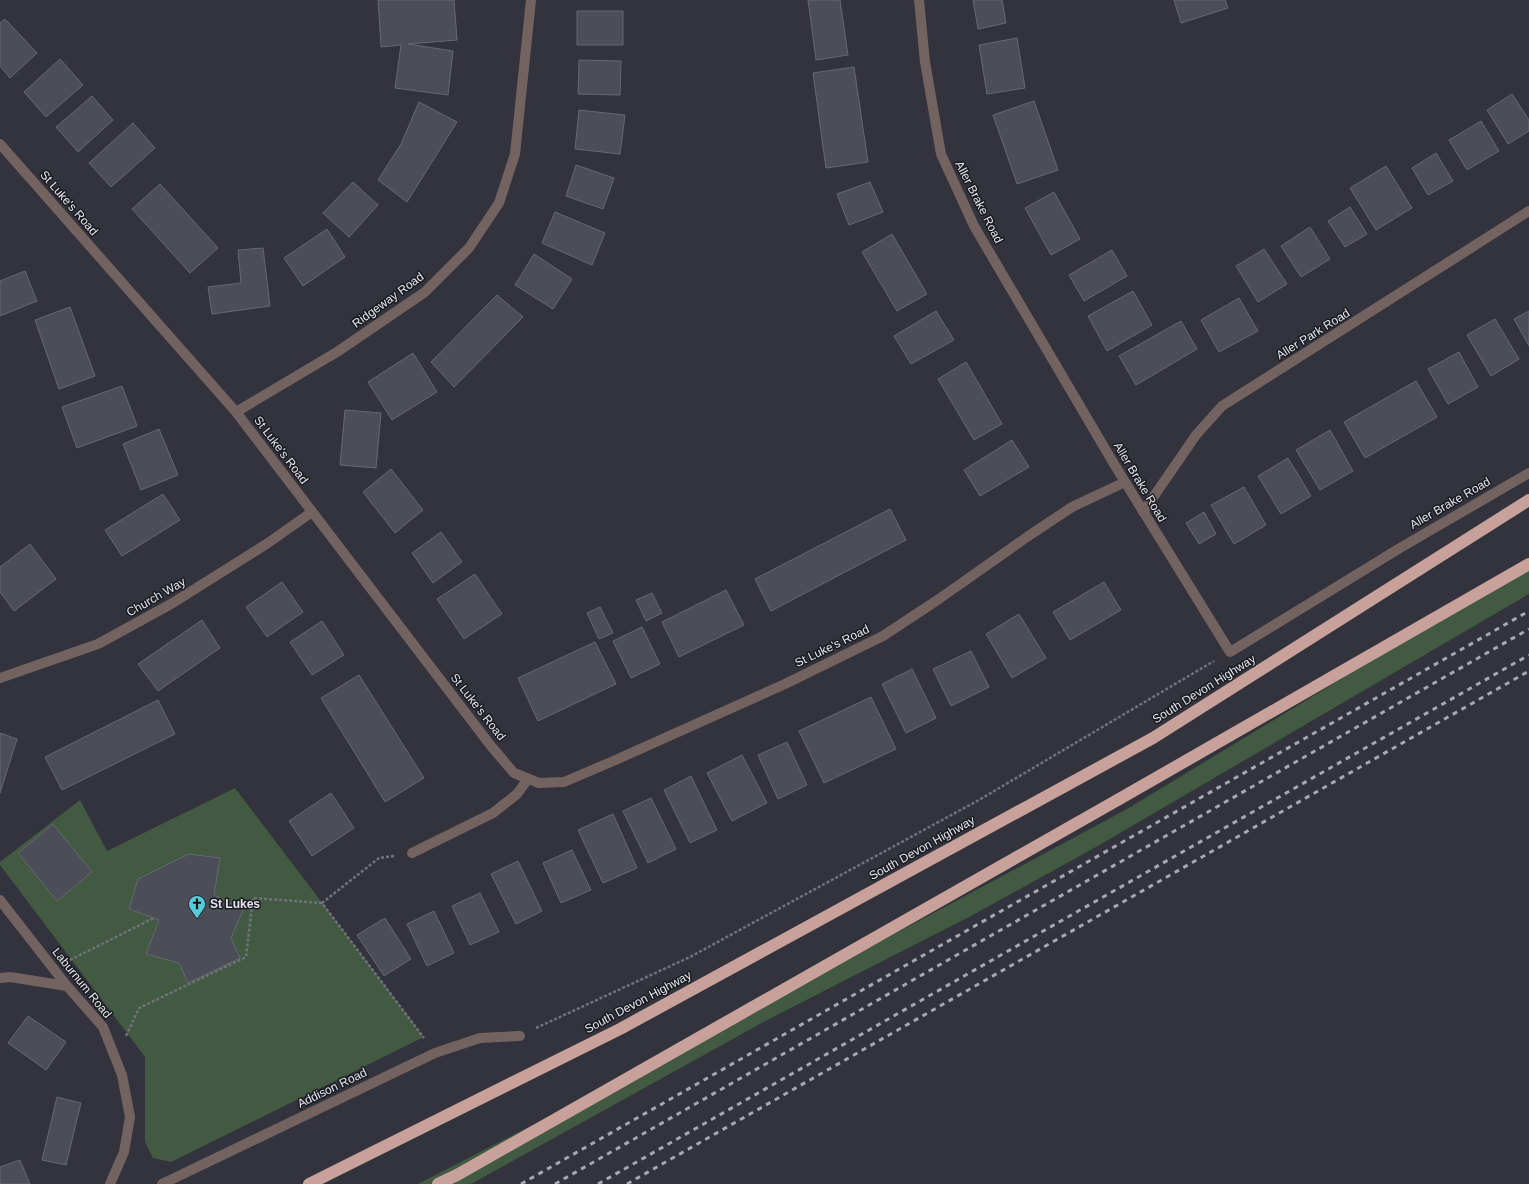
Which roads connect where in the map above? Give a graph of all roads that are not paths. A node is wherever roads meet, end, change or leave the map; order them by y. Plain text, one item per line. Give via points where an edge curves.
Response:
1 (531, 0) edge
2 (920, 0) edge
3 (0, 144) edge
4 (1529, 211) edge
5 (236, 412) junction
6 (1529, 473) edge
7 (1124, 482) junction
8 (1529, 500) edge
9 (312, 512) junction
10 (1143, 512) junction
11 (1529, 564) edge
12 (0, 678) edge
13 (528, 779) junction
14 (412, 853) road end
15 (0, 900) edge
16 (0, 978) edge
17 (67, 986) junction
18 (520, 1036) road end
19 (110, 1184) edge
20 (162, 1184) edge
21 (309, 1184) edge
22 (438, 1184) edge

1 - 5 street, Ridgeway Road via 515,154 499,203 469,248 425,292 337,352
2 - 7 street, Aller Brake Road via 925,62 941,154 974,226
3 - 5 street, St Luke's Road
4 - 10 street, Aller Park Road via 1222,406 1196,435
5 - 9 street, St Luke's Road
6 - 10 street, Aller Brake Road via 1230,652
7 - 10 street, Aller Brake Road
7 - 13 street, St Luke's Road via 1072,507 883,636 778,687 564,782 539,783
8 - 21 highway, South Devon Highway via 1153,738 620,1029
9 - 12 street, Church Way via 172,604 104,641
9 - 13 street, St Luke's Road via 490,746 514,773
11 - 22 highway
13 - 14 street via 516,794 492,813
15 - 17 street, Laburnum Road
16 - 17 street via 10,977
17 - 19 street, Laburnum Road via 103,1027 122,1075 130,1117 124,1152
18 - 20 street, Addison Road via 480,1038 435,1053

